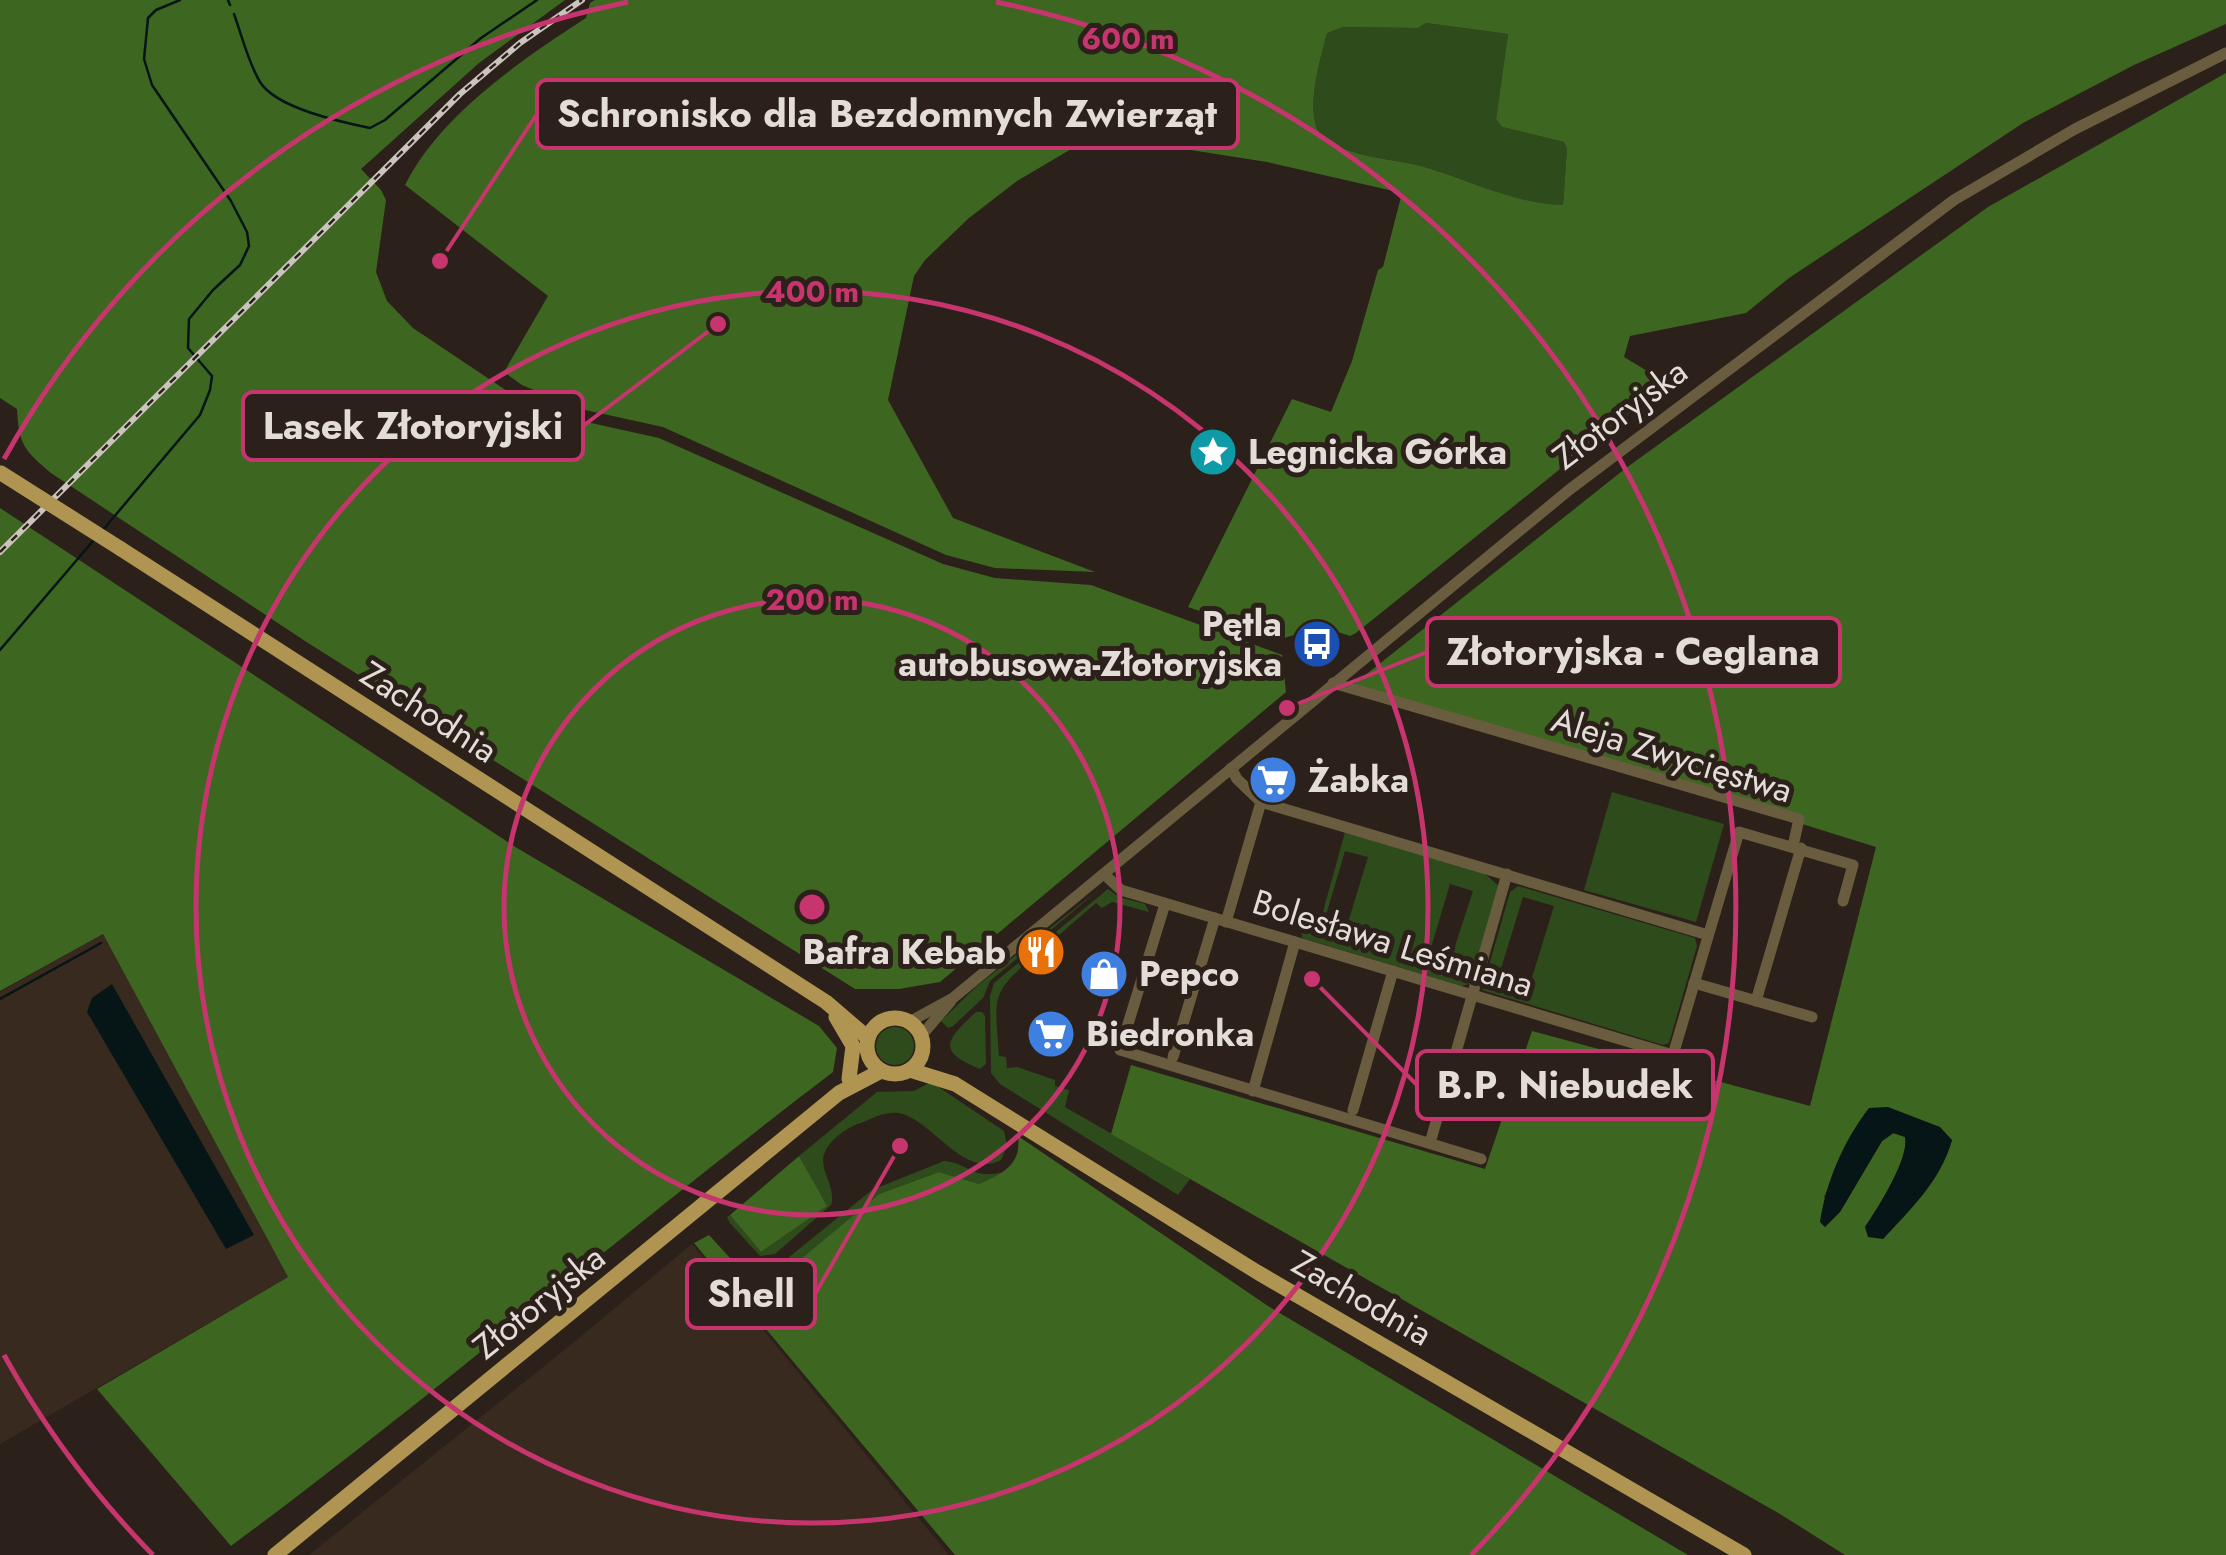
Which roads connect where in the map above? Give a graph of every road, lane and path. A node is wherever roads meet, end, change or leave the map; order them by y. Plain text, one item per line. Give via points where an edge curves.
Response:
1 (2226, 53) edge
2 (0, 472) edge
3 (1333, 683) junction
4 (1231, 768) junction
5 (1261, 802) junction
6 (1797, 847) junction
7 (1104, 874) junction
8 (1507, 874) junction
9 (1843, 901) dead end
10 (1165, 904) junction
11 (1220, 920) junction
12 (1708, 935) junction
13 (1295, 942) junction
14 (1393, 972) junction
15 (1694, 983) junction
16 (1473, 995) junction
17 (953, 998) junction
18 (1756, 1001) junction
19 (826, 1002) junction
20 (1812, 1017) dead end
21 (881, 1021) junction
22 (909, 1022) junction
23 (922, 1044) junction
24 (868, 1046) junction
25 (1173, 1057) dead end
26 (881, 1070) junction
27 (910, 1070) junction
28 (850, 1079) junction
29 (955, 1084) junction
30 (1253, 1091) junction
31 (838, 1093) junction
32 (1354, 1110) dead end
33 (1430, 1143) junction
34 (1480, 1159) dead end
35 (275, 1555) edge
36 (1744, 1555) edge

1 - 3 street, Złotoryjska via 1954,200 1569,490
2 - 19 main road, Zachodnia, bridge
3 - 4 street, Złotoryjska
3 - 6 street, Aleja Zwycięstwa via 1799,819
4 - 5 street
4 - 7 street, Złotoryjska
5 - 8 street
5 - 11 street
6 - 9 street via 1854,865
6 - 12 street via 1740,832
6 - 18 street
7 - 10 street, Bolesława Leśmiana via 1122,890
7 - 17 street, Złotoryjska
8 - 12 street
8 - 16 street
10 - 11 street, Bolesława Leśmiana
10 - 30 street via 1120,1050
11 - 13 street, Bolesława Leśmiana
11 - 25 street
12 - 15 street
13 - 14 street, Bolesława Leśmiana
13 - 30 street
14 - 16 street, Bolesława Leśmiana
14 - 32 street
15 - 16 street, Bolesława Leśmiana via 1673,1054
15 - 18 street
16 - 33 street
17 - 22 street, Złotoryjska
17 - 23 street, Złotoryjska
18 - 20 street
19 - 21 main road, Zachodnia
19 - 24 main road, Zachodnia
19 - 28 main road via 853,1046
21 - 22 main road
21 - 24 main road
22 - 23 main road
23 - 27 main road
23 - 29 main road, Zachodnia
24 - 26 main road
24 - 28 main road, Złotoryjska
26 - 27 main road
26 - 31 main road, Złotoryjska
27 - 29 main road, Zachodnia
28 - 31 main road, Złotoryjska
29 - 36 main road, Zachodnia via 1258,1272
30 - 33 street
31 - 35 main road, Złotoryjska
33 - 34 street

